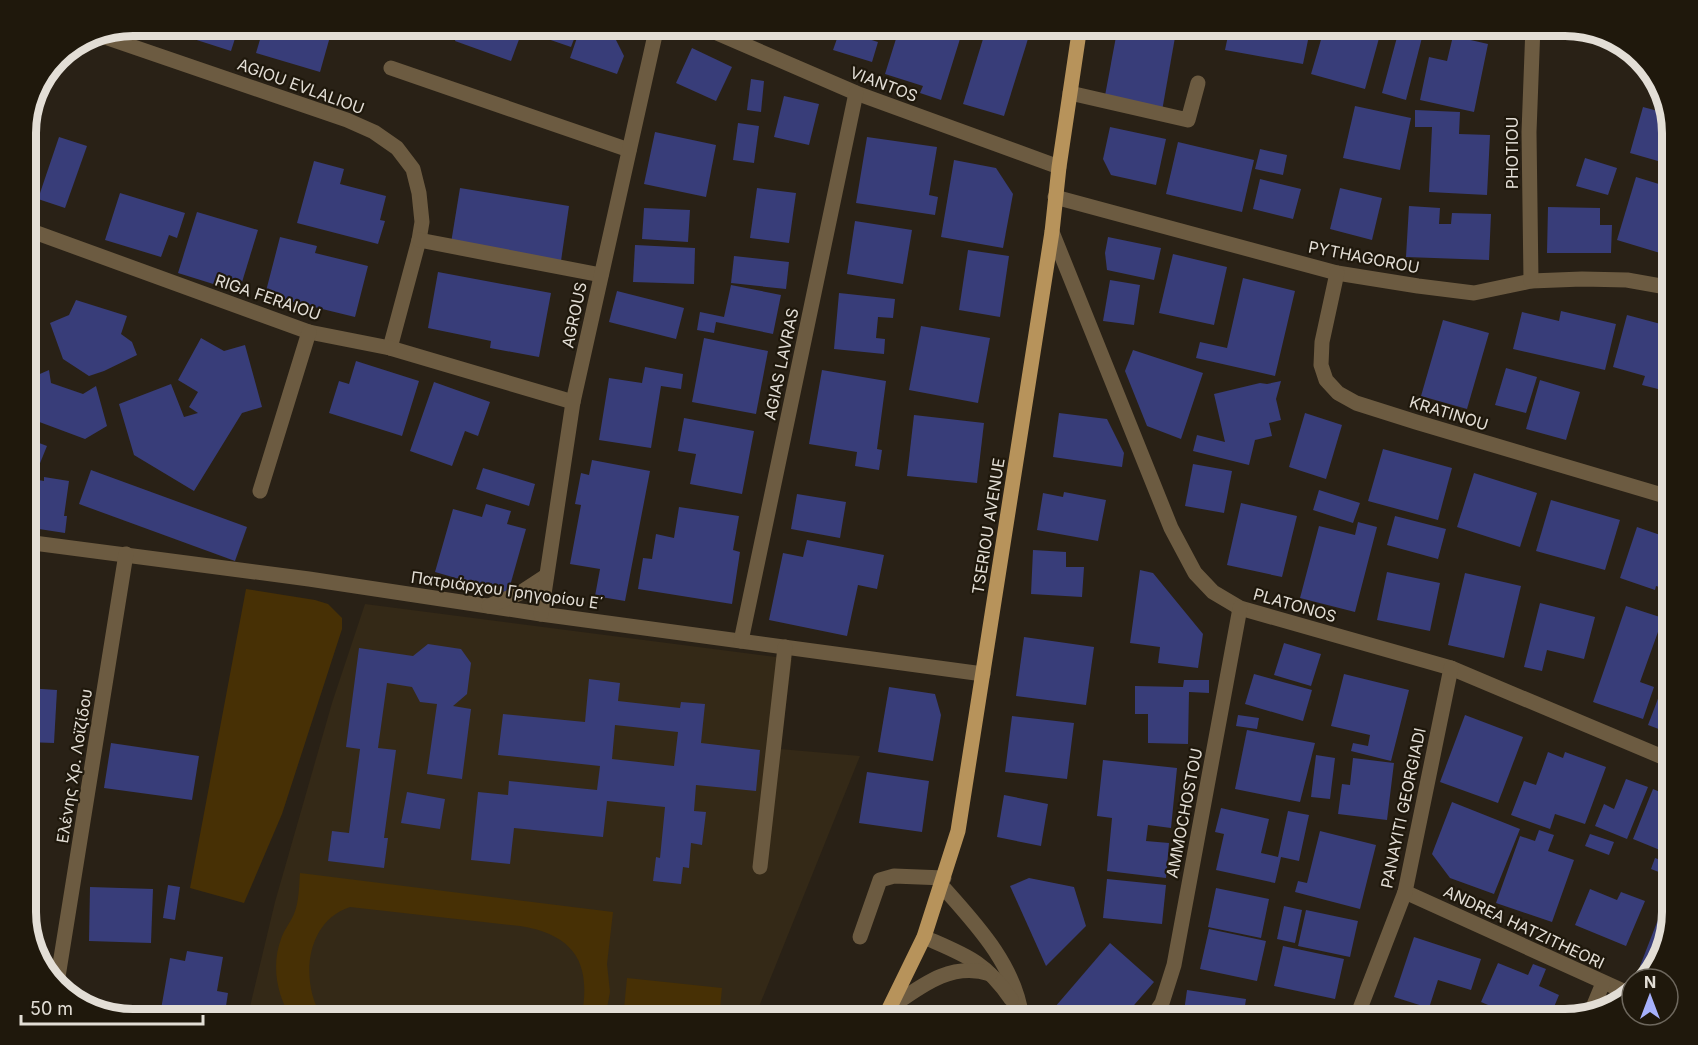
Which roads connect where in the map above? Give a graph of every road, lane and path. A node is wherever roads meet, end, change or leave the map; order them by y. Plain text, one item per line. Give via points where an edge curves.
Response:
1 (655, 36) edge
2 (723, 36) edge
3 (1079, 36) edge
4 (1533, 36) edge
5 (110, 39) edge
6 (391, 69) dead end
7 (1198, 83) dead end
8 (856, 93) junction
9 (1070, 93) junction
10 (629, 150) junction
11 (1059, 167) junction
12 (1055, 197) junction
13 (1052, 232) junction
14 (36, 233) edge
15 (418, 240) junction
16 (1337, 273) junction
17 (601, 275) junction
18 (1531, 281) junction
19 (1662, 286) edge
20 (309, 332) junction
21 (390, 348) junction
22 (573, 402) junction
23 (260, 491) dead end
24 (1662, 495) edge
25 (36, 543) edge
26 (126, 554) junction
27 (546, 576) junction
28 (489, 606) junction
29 (1240, 608) junction
30 (541, 614) junction
31 (741, 641) junction
32 (785, 647) junction
33 (1451, 668) junction
34 (983, 674) junction
35 (1662, 757) edge
36 (760, 867) dead end
37 (943, 882) junction
38 (1405, 892) junction
39 (860, 937) dead end
40 (924, 937) junction
41 (58, 974) edge
42 (993, 975) junction
43 (1603, 983) junction
44 (1620, 990) edge
45 (1594, 1005) edge
46 (890, 1009) edge
47 (893, 1009) edge
48 (1016, 1009) edge
49 (1019, 1009) edge
50 (1158, 1009) edge
51 (1360, 1009) edge

1 - 10 street, AGROUS
2 - 8 street, VIANTOS
3 - 9 main road, TSERIOU AVENUE
4 - 18 street, PHOTIOU
5 - 15 street, AGIOU EVLALIOU via 374,132 397,148 413,169 422,222
6 - 10 street
7 - 9 street via 1188,120
8 - 11 street, VIANTOS
8 - 31 street, AGIAS LAVRAS
9 - 11 main road, TSERIOU AVENUE
10 - 17 street, AGROUS
11 - 12 main road, TSERIOU AVENUE
12 - 13 main road, TSERIOU AVENUE
12 - 16 street, PYTHAGOROU
13 - 29 street, PLATONOS via 1171,528 1195,573 1213,592
13 - 34 main road, TSERIOU AVENUE
14 - 20 street, RIGA FERAIOU
15 - 17 street
15 - 21 street, AGIOU EVLALIOU
16 - 18 street, PYTHAGOROU via 1473,293
16 - 24 street, KRATINOU via 1321,365 1326,380 1338,393 1356,403 1416,422
17 - 22 street, AGROUS
18 - 19 street, PYTHAGOROU via 1627,280
20 - 21 street, RIGA FERAIOU
20 - 23 street
21 - 22 street, RIGA FERAIOU
22 - 27 street, AGROUS
25 - 26 street, Πατριάρχου Γρηγορίου Ε΄
26 - 28 street, Πατριάρχου Γρηγορίου Ε΄
26 - 41 street, Ελένης Χρ. Λοϊζίδου
27 - 28 street
27 - 30 street, AGROUS
28 - 30 street, Πατριάρχου Γρηγορίου Ε΄
29 - 33 street, PLATONOS
29 - 50 street, AMMOCHOSTOU via 1174,965
30 - 31 street, Πατριάρχου Γρηγορίου Ε΄
31 - 32 street, Πατριάρχου Γρηγορίου Ε΄
32 - 34 street, Πατριάρχου Γρηγορίου Ε΄
32 - 36 street
33 - 35 street, PLATONOS
33 - 38 street, PANAYITI GEORGIADI
34 - 37 main road, TSERIOU AVENUE via 958,831
37 - 39 street via 894,876 880,880
37 - 40 main road, TSERIOU AVENUE
37 - 49 street via 994,948 1008,973
38 - 43 street, ANDREA HATZITHEORI
38 - 51 street, PANAYITI GEORGIADI
40 - 42 street via 969,957
40 - 46 main road, TSERIOU AVENUE
42 - 47 street via 973,970 948,973 934,978
42 - 48 street
43 - 44 street, ANDREA HATZITHEORI
43 - 45 street

